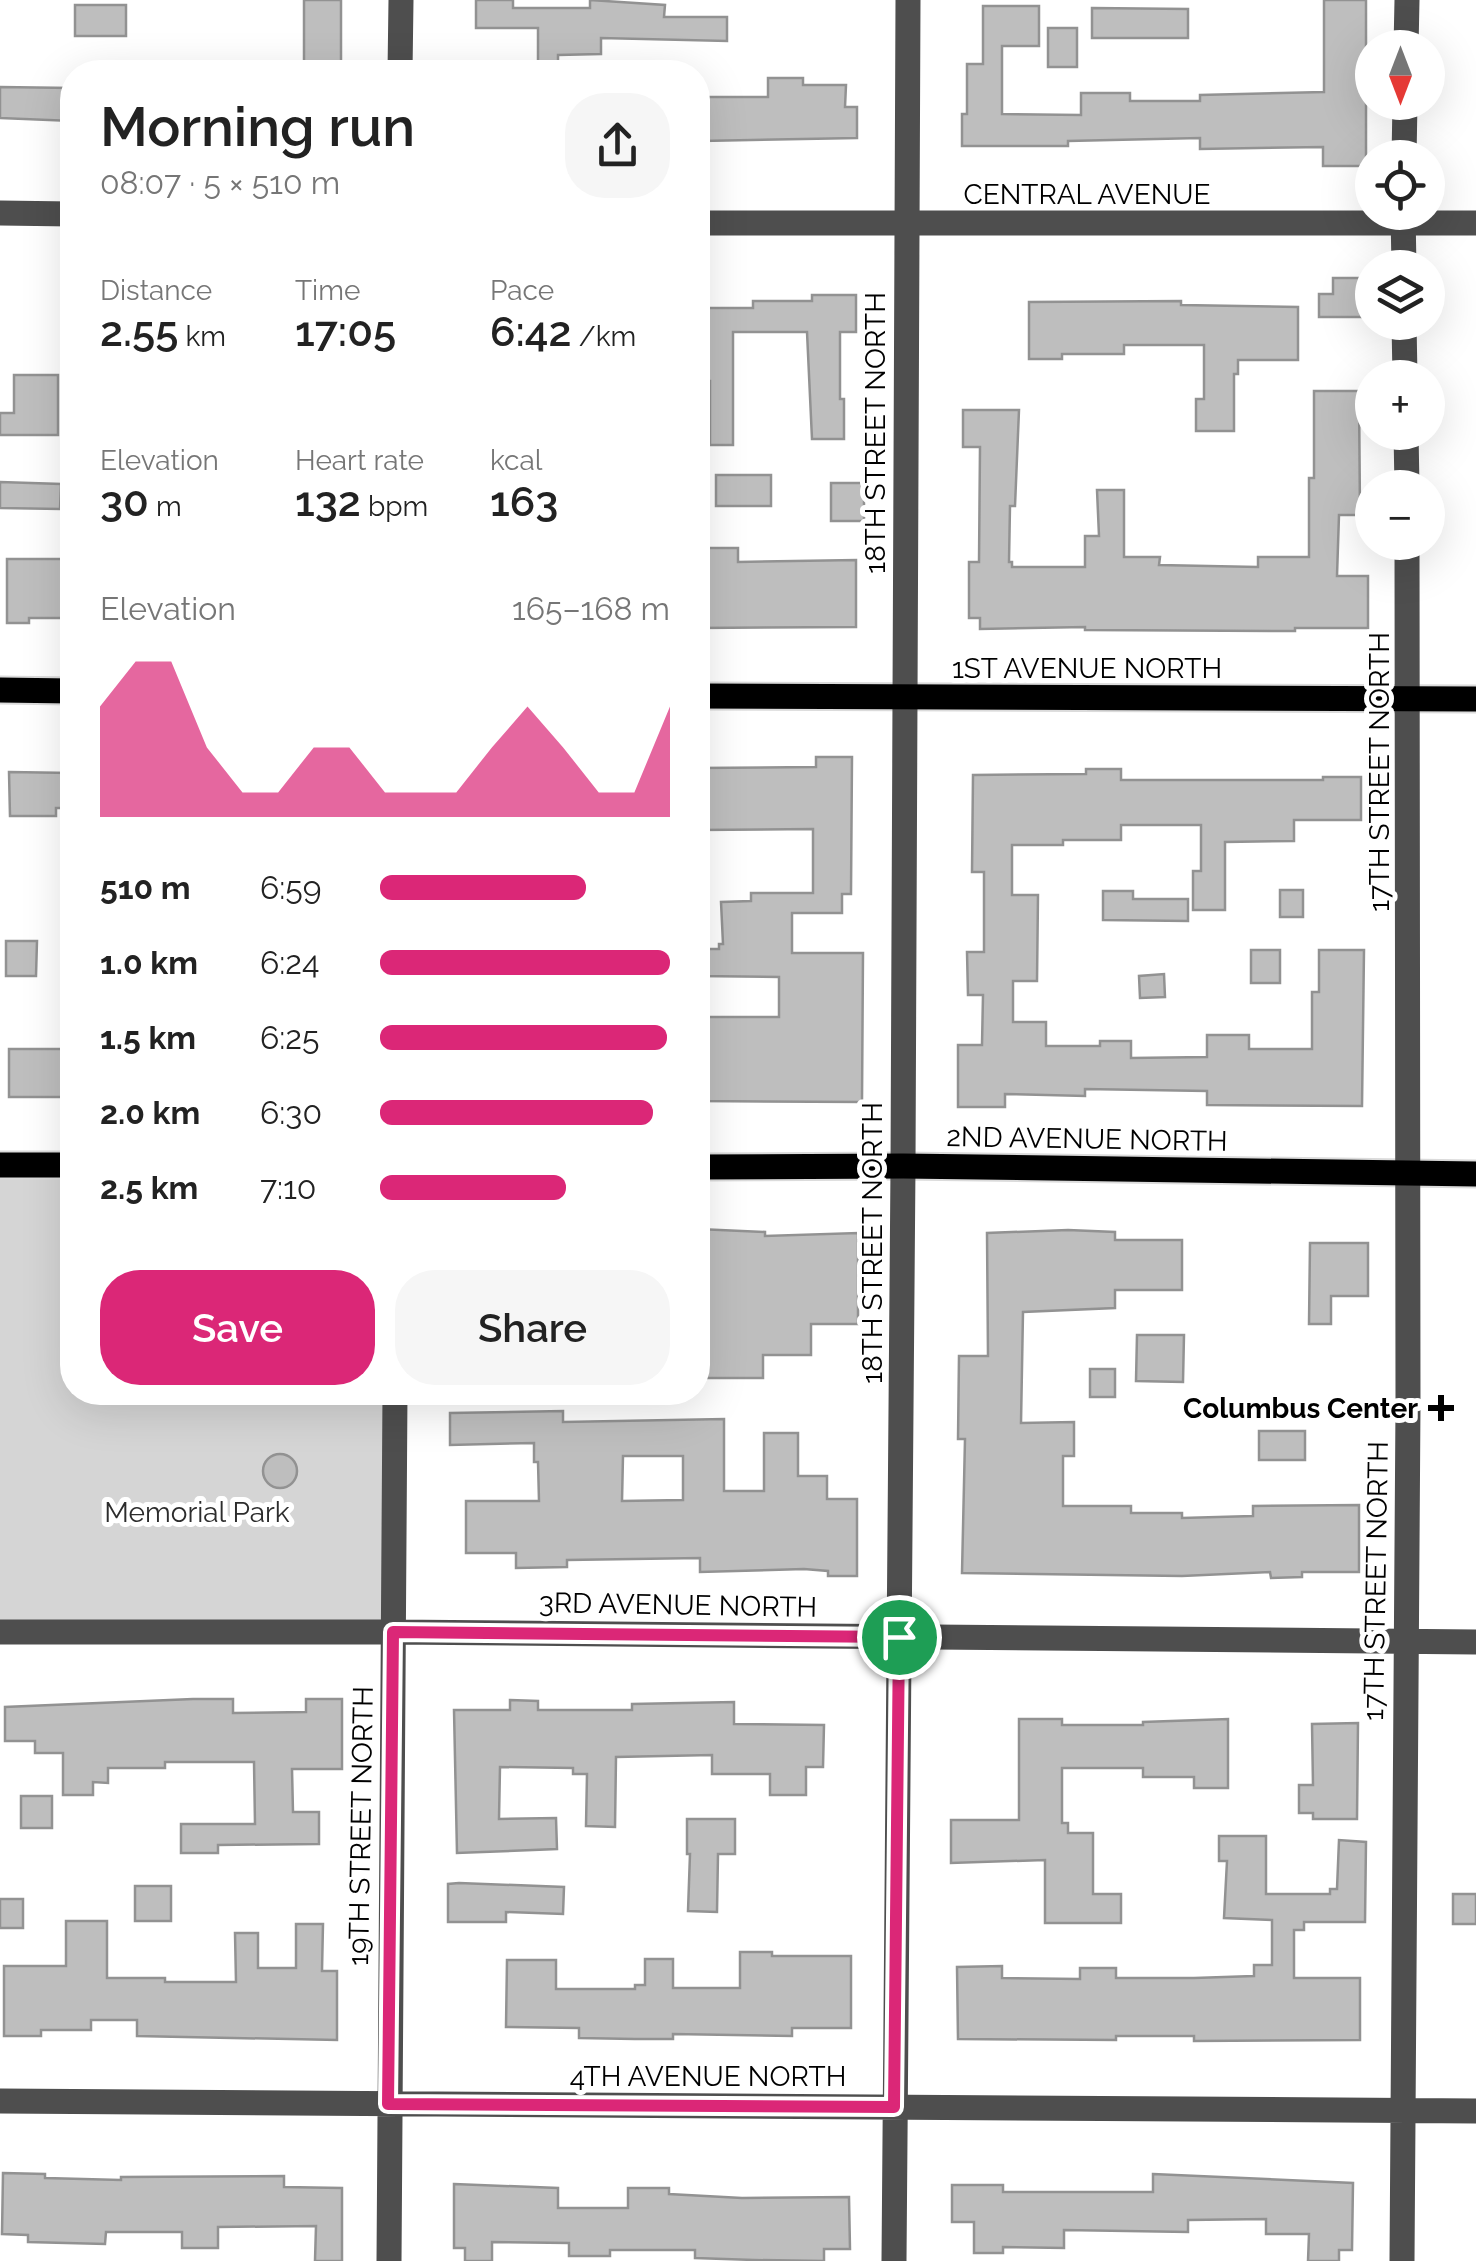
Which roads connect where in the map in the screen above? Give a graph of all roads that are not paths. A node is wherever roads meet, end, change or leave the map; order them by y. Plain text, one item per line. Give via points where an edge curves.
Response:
1 (402, 0) edge
2 (908, 0) edge
3 (1406, 0) edge
4 (1406, 30) edge
5 (400, 60) edge
6 (0, 213) edge
7 (60, 214) edge
8 (1355, 219) edge
9 (1445, 221) edge
10 (710, 222) edge
11 (1476, 223) edge
12 (906, 225) junction
13 (1407, 560) edge
14 (0, 690) edge
15 (60, 691) edge
16 (710, 696) edge
17 (903, 698) junction
18 (1410, 699) junction
19 (1476, 700) edge
20 (0, 1165) edge
21 (60, 1166) edge
22 (710, 1166) edge
23 (903, 1166) junction
24 (1409, 1174) junction
25 (1476, 1174) edge
26 (395, 1405) edge
27 (0, 1632) edge
28 (393, 1632) junction
29 (899, 1637) junction
30 (1405, 1641) junction
31 (1476, 1642) edge
32 (0, 2101) edge
33 (388, 2104) junction
34 (894, 2107) junction
35 (1403, 2110) junction
36 (1476, 2112) edge
37 (389, 2261) edge
38 (894, 2261) edge
39 (1402, 2261) edge

1 - 5 street
2 - 12 street, 18TH STREET NORTH
3 - 4 street
6 - 7 street
8 - 12 street, CENTRAL AVENUE
9 - 11 street, CENTRAL AVENUE
10 - 12 street, CENTRAL AVENUE
12 - 17 street, 18TH STREET NORTH
13 - 18 street, 17TH STREET NORTH
14 - 15 main road
16 - 17 main road, 1ST AVENUE NORTH
17 - 18 main road, 1ST AVENUE NORTH
17 - 23 street, 18TH STREET NORTH
18 - 19 main road, 1ST AVENUE NORTH
18 - 24 street, 17TH STREET NORTH
20 - 21 main road
22 - 23 main road, 2ND AVENUE NORTH
23 - 24 main road, 2ND AVENUE NORTH
23 - 29 street, 18TH STREET NORTH
24 - 25 main road, 2ND AVENUE NORTH
24 - 30 street, 17TH STREET NORTH
26 - 28 street, 19TH STREET NORTH
27 - 28 street, 3RD AVENUE NORTH
28 - 29 street, 3RD AVENUE NORTH
28 - 33 street, 19TH STREET NORTH
29 - 30 street, 3RD AVENUE NORTH
29 - 34 street, 18TH STREET NORTH
30 - 31 street, 3RD AVENUE NORTH
30 - 35 street, 17TH STREET NORTH
32 - 33 street, 4TH AVENUE NORTH
33 - 34 street, 4TH AVENUE NORTH
33 - 37 street, 19TH STREET NORTH
34 - 35 street, 4TH AVENUE NORTH
34 - 38 street, 18TH STREET NORTH
35 - 36 street, 4TH AVENUE NORTH
35 - 39 street, 17TH STREET NORTH

